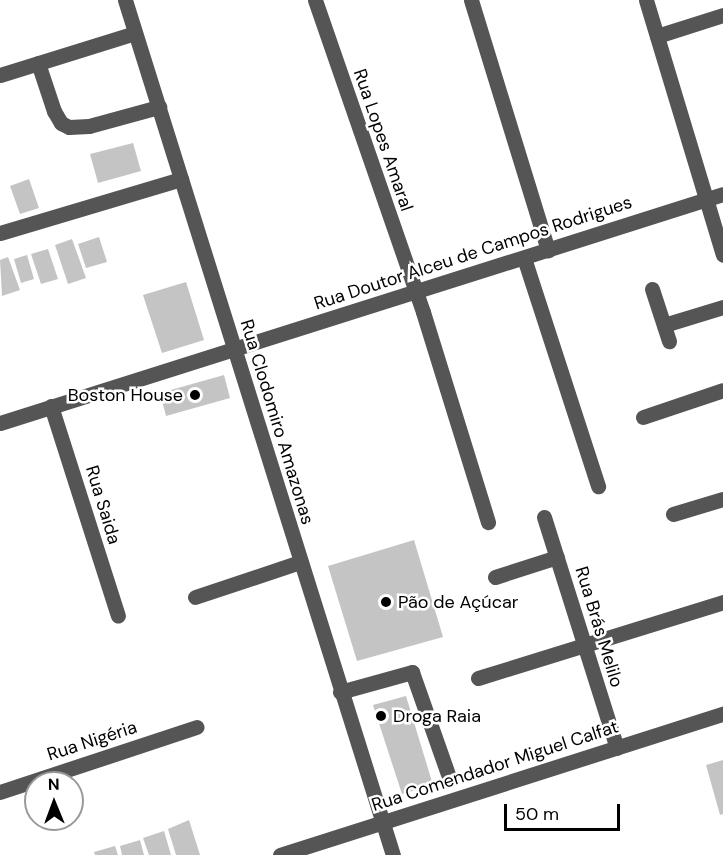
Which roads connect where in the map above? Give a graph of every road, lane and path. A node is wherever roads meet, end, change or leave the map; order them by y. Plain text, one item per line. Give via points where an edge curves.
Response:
1 (125, 0) edge
2 (315, 0) edge
3 (471, 0) edge
4 (646, 0) edge
5 (723, 15) edge
6 (135, 33) junction
7 (657, 36) junction
8 (38, 63) junction
9 (0, 75) edge
10 (159, 107) junction
11 (182, 179) junction
12 (723, 194) edge
13 (706, 200) junction
14 (0, 233) edge
15 (548, 250) junction
16 (723, 255) edge
17 (524, 258) junction
18 (652, 289) dead end
19 (414, 294) junction
20 (723, 307) edge
21 (664, 325) junction
22 (669, 341) dead end
23 (234, 349) junction
24 (723, 390) edge
25 (51, 406) junction
26 (643, 417) dead end
27 (0, 423) edge
28 (598, 486) dead end
29 (723, 499) edge
30 (672, 514) dead end
31 (544, 517) dead end
32 (488, 522) dead end
33 (557, 557) junction
34 (300, 562) junction
35 (495, 577) dead end
36 (195, 597) dead end
37 (723, 602) edge
38 (118, 616) dead end
39 (585, 646) junction
40 (477, 678) dead end
41 (340, 692) junction
42 (723, 714) edge
43 (197, 727) dead end
44 (617, 748) junction
45 (448, 774) dead end
46 (0, 792) edge
47 (383, 823) junction
48 (280, 855) edge
49 (393, 855) edge

1 - 6 street, Rua Clodomiro Amazonas
2 - 19 street, Rua Lopes Amaral
3 - 15 street
4 - 7 street
5 - 7 street
6 - 8 street
6 - 10 street, Rua Clodomiro Amazonas
7 - 13 street
8 - 9 street
8 - 10 street via 54,111 61,123 69,127 89,126
10 - 11 street, Rua Clodomiro Amazonas
11 - 14 street
11 - 23 street, Rua Clodomiro Amazonas
12 - 13 street, Rua Doutor Alceu de Campos Rodrigues
13 - 15 street, Rua Doutor Alceu de Campos Rodrigues
13 - 16 street
15 - 17 street, Rua Doutor Alceu de Campos Rodrigues
17 - 19 street, Rua Doutor Alceu de Campos Rodrigues
17 - 28 street
18 - 21 street
19 - 23 street, Rua Doutor Alceu de Campos Rodrigues
19 - 32 street, Rua Lopes Amaral
20 - 21 street
21 - 22 street
23 - 25 street, Rua Doutor Alceu de Campos Rodrigues
23 - 34 street, Rua Clodomiro Amazonas
24 - 26 street
25 - 27 street, Rua Doutor Alceu de Campos Rodrigues
25 - 38 street, Rua Saida
29 - 30 street
31 - 33 street, Rua Brás Melilo
33 - 35 street
33 - 39 street, Rua Brás Melilo
34 - 36 street
34 - 41 street, Rua Clodomiro Amazonas
37 - 39 street
39 - 40 street
39 - 44 street, Rua Brás Melilo
41 - 45 street via 412,672
41 - 47 street, Rua Clodomiro Amazonas
42 - 44 street, Rua Comendador Miguel Calfat
43 - 46 street, Rua Nigéria
44 - 47 street, Rua Comendador Miguel Calfat
47 - 48 street, Rua Comendador Miguel Calfat
47 - 49 street, Rua Clodomiro Amazonas

